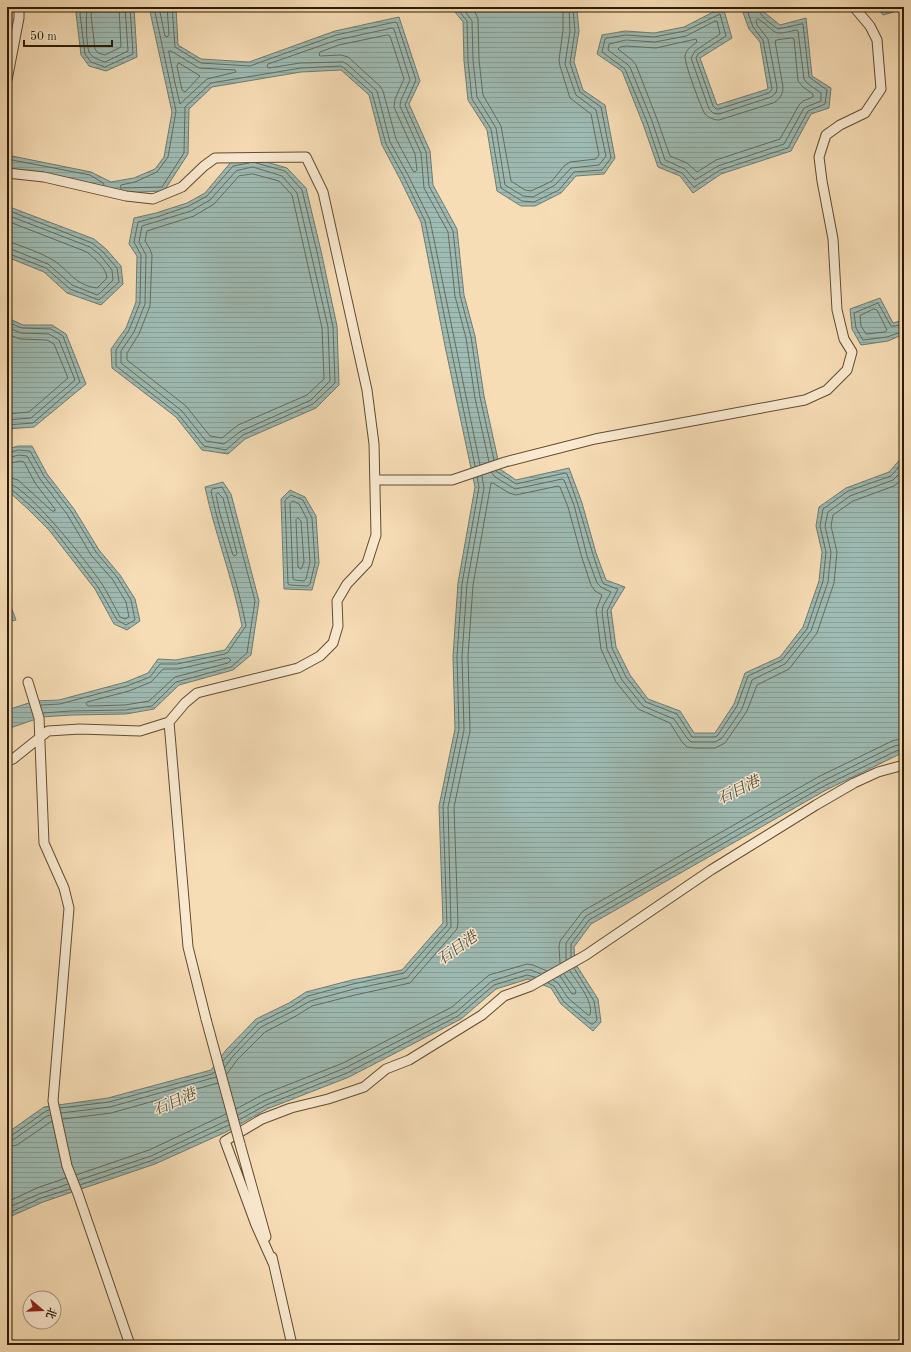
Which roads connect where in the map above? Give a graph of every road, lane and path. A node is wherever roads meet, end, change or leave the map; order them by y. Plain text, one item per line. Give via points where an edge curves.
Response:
1 (19, 7) edge
2 (854, 7) edge
3 (7, 80) edge
4 (7, 173) edge
5 (376, 480) junction
6 (28, 682) dead end
7 (170, 722) junction
8 (40, 737) junction
9 (7, 761) edge
10 (904, 765) edge
11 (273, 1263) junction
12 (130, 1345) edge
13 (292, 1345) edge

1 - 3 street
2 - 5 street via 870,26 877,40 882,89 865,113 826,135 819,157 833,239 837,310 844,339 852,352 847,370 827,390 805,400 596,439 505,462 452,480
4 - 5 street via 44,177 126,196 153,199 182,187 215,158 306,157 323,192 351,315 367,390
5 - 7 street via 376,535 367,563 347,584 337,601 338,626 333,643 320,656 298,668 197,694 184,703
6 - 8 street via 39,718
7 - 8 street via 140,731 80,729 48,731
7 - 11 street, bridge via 188,947
8 - 9 street
8 - 12 street via 44,843 64,888 69,908 55,1109 67,1166
10 - 11 street via 878,772 816,805 711,870 586,955 531,986 504,996 482,1015 409,1060 386,1069 364,1087 262,1119 225,1141
11 - 13 street

